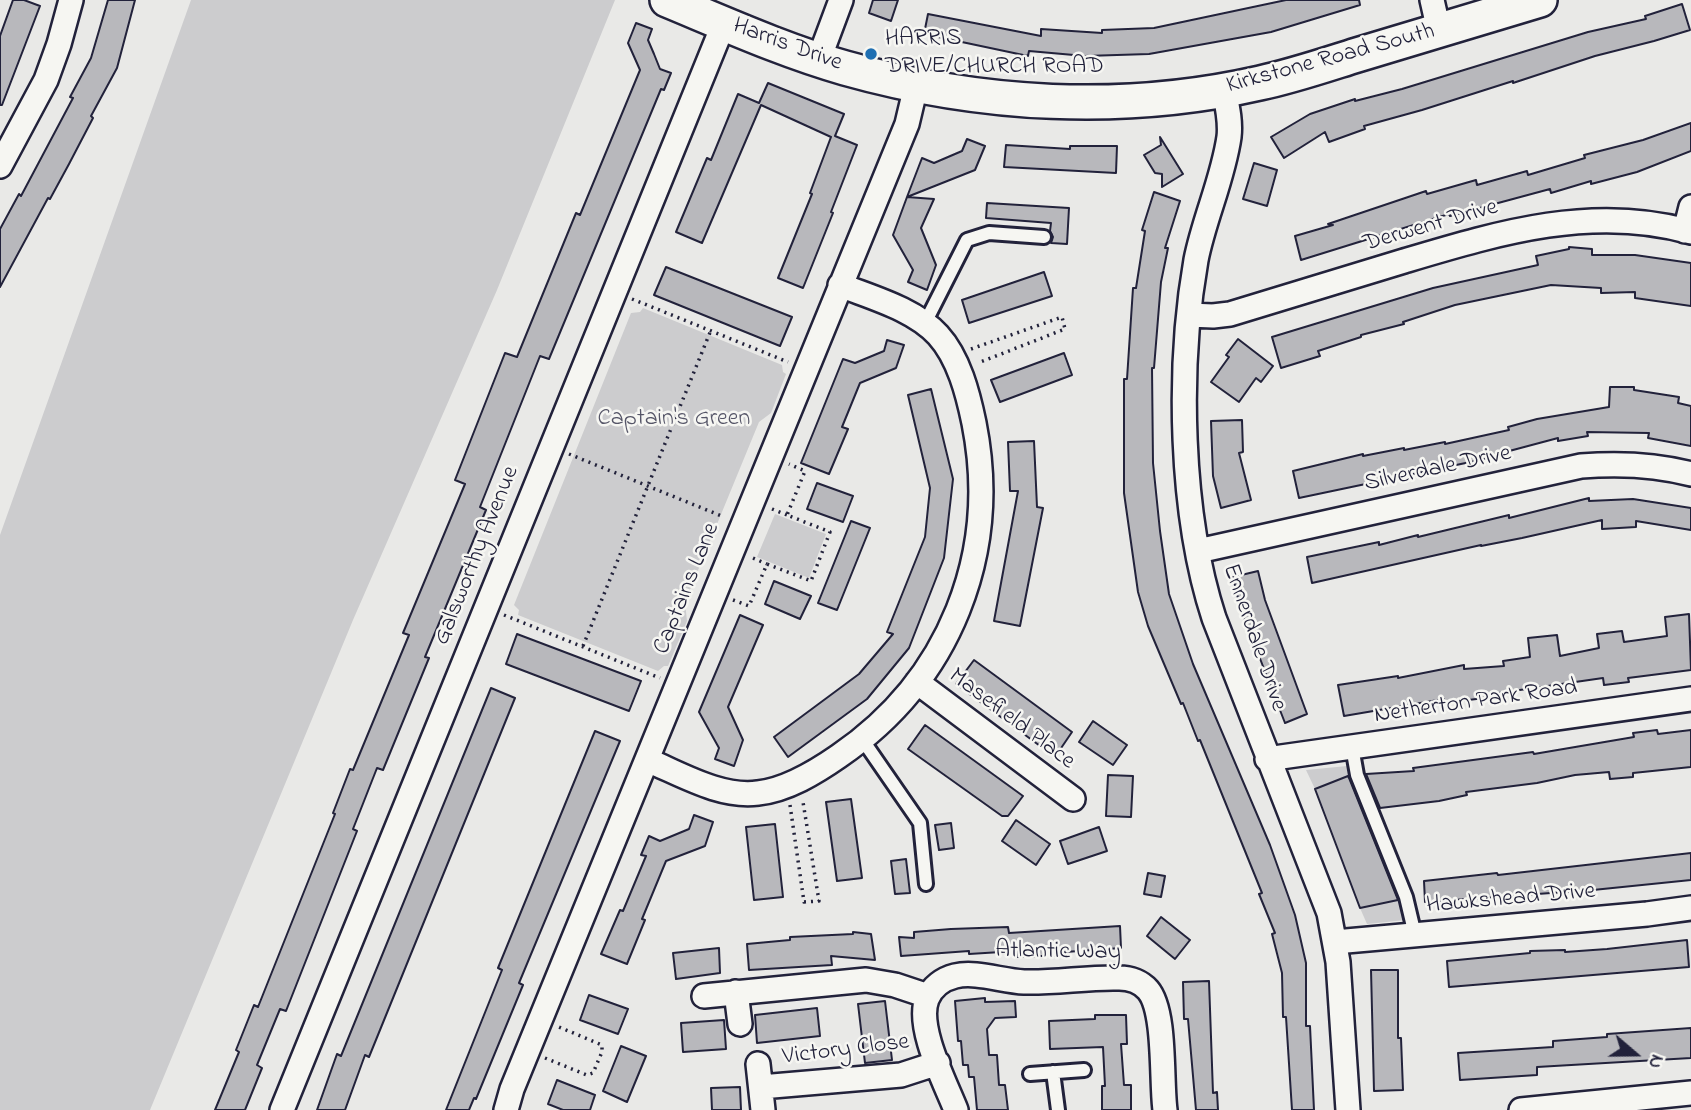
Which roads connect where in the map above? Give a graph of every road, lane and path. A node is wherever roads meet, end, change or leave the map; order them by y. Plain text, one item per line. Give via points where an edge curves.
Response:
1 (71, 0) edge
2 (667, 0) edge
3 (841, 0) edge
4 (1540, 0) edge
5 (1435, 15) edge
6 (724, 23) junction
7 (819, 60) junction
8 (916, 86) junction
9 (1224, 90) junction
10 (1119, 102) joint
11 (0, 166) edge
12 (1691, 207) edge
13 (1688, 232) edge
14 (1044, 237) dead end
15 (840, 285) junction
16 (614, 292) junction
17 (1189, 315) junction
18 (925, 323) junction
19 (710, 330) junction
20 (955, 363) junction
21 (806, 369) junction
22 (551, 447) junction
23 (770, 458) junction
24 (1691, 474) edge
25 (648, 486) junction
26 (743, 525) junction
27 (1198, 551) junction
28 (717, 588) junction
29 (486, 607) junction
30 (583, 646) junction
31 (917, 682) junction
32 (678, 685) junction
33 (1691, 699) edge
34 (862, 739) junction
35 (1352, 747) junction
36 (1267, 759) junction
37 (647, 760) junction
38 (793, 782) junction
39 (1073, 799) dead end
40 (926, 884) dead end
41 (1691, 908) edge
42 (1415, 935) junction
43 (1335, 942) junction
44 (736, 992) junction
45 (704, 996) dead end
46 (928, 996) junction
47 (541, 1019) junction
48 (740, 1024) dead end
49 (528, 1051) junction
50 (937, 1063) junction
51 (758, 1064) dead end
52 (1084, 1070) dead end
53 (1053, 1072) junction
54 (1030, 1074) dead end
55 (1691, 1093) edge
56 (762, 1099) edge
57 (282, 1110) edge
58 (506, 1110) edge
59 (956, 1110) edge
60 (1058, 1110) edge
61 (1165, 1110) edge
62 (1348, 1110) edge
63 (1521, 1110) edge

1 - 11 street via 46,80
2 - 6 street, Harris Drive
3 - 7 street
4 - 5 street, Kirkstone Road South
5 - 9 street, Kirkstone Road South via 1279,78
6 - 7 street, Harris Drive
6 - 16 street, Galsworthy Avenue
7 - 8 street, Harris Drive
8 - 10 street, Harris Drive via 1031,101
8 - 15 street, Captains Lane via 906,124
9 - 10 street, Kirkstone Road South
9 - 17 street, Ennerdale Drive via 1229,136 1201,236
12 - 13 street
13 - 17 street, Derwent Drive via 1619,221 1530,226 1230,314
14 - 18 lane via 989,233 967,240
15 - 18 street
15 - 21 street, Captains Lane
16 - 19 path
16 - 22 street, Galsworthy Avenue
17 - 27 street, Ennerdale Drive via 1185,423
18 - 20 street via 940,337
19 - 21 path
19 - 25 path
20 - 20 path via 1062,317 1065,329
20 - 31 street via 972,410 980,458 981,524 956,616
21 - 23 street, Captains Lane
22 - 25 path
22 - 29 street, Galsworthy Avenue
23 - 26 street, Captains Lane
23 - 28 path via 804,471 787,515 830,532 811,581 767,564 749,606
24 - 27 street, Silverdale Drive via 1646,465 1581,466
25 - 26 path
25 - 30 path
26 - 28 street, Captains Lane
27 - 36 street, Ennerdale Drive via 1205,593
28 - 32 street, Captains Lane
29 - 30 path
29 - 57 street, Galsworthy Avenue
30 - 32 path
31 - 34 street
31 - 39 street, Masefield Place
32 - 37 street, Captains Lane
33 - 35 street, Netherton Park Road
34 - 38 street
34 - 40 lane via 920,823
35 - 36 street, Netherton Park Road
35 - 42 lane via 1357,775 1406,897
36 - 43 street, Ennerdale Drive via 1324,897
37 - 38 street via 727,791 758,793
37 - 47 street, Captains Lane
38 - 38 path via 819,901 804,902
41 - 42 street, Hawkshead Drive
42 - 43 street, Hawkshead Drive
43 - 62 street, Ennerdale Drive
44 - 45 street
44 - 46 street via 866,979
44 - 48 street
46 - 50 street via 925,1025
46 - 61 street, Atlantic Way via 945,980 961,975 1031,982 1119,978 1136,982 1157,1006
47 - 49 street, Captains Lane
47 - 49 path via 602,1045 598,1062 593,1073 586,1075
49 - 58 street, Captains Lane
50 - 56 street, Victory Close via 901,1075
50 - 59 street
51 - 56 street, Victory Close
52 - 53 lane
53 - 54 lane
53 - 60 lane
55 - 63 street

